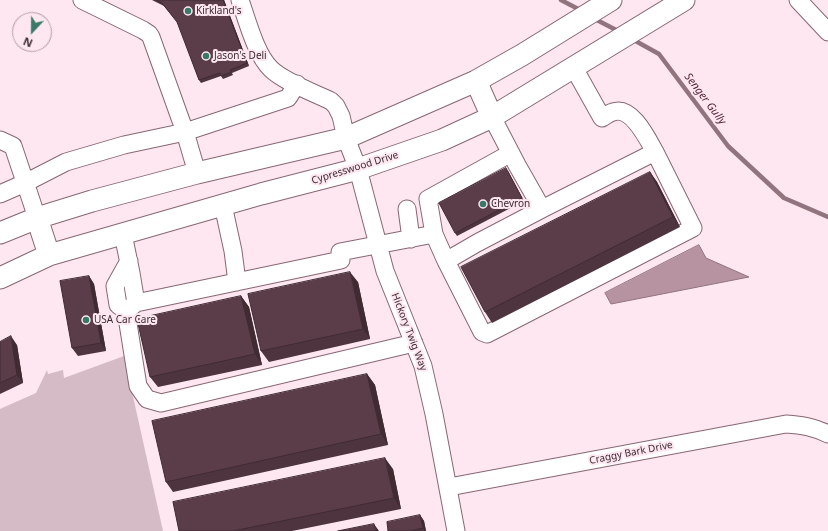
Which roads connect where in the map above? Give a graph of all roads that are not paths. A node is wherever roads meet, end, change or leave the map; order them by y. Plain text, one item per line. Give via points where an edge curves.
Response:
1 (82, 0) edge
2 (240, 0) edge
3 (611, 0) edge
4 (684, 0) edge
5 (798, 0) edge
6 (828, 32) edge
7 (574, 68) junction
8 (476, 81) junction
9 (297, 84) junction
10 (492, 117) junction
11 (185, 132) junction
12 (346, 138) junction
13 (0, 140) edge
14 (655, 152) junction
15 (511, 153) junction
16 (358, 169) junction
17 (196, 173) junction
18 (25, 183) junction
19 (0, 194) edge
20 (223, 205) junction
21 (407, 209) dead end
22 (542, 209) junction
23 (37, 218) junction
24 (0, 233) edge
25 (123, 234) junction
26 (434, 234) junction
27 (411, 239) junction
28 (378, 245) junction
29 (49, 256) junction
30 (446, 261) junction
31 (0, 278) edge
32 (237, 282) junction
33 (131, 307) junction
34 (414, 343) junction
35 (821, 430) edge
36 (449, 487) junction
37 (456, 531) edge

1 - 11 street via 149,34
2 - 9 street, Hickory Twig Way via 264,62 280,76
3 - 8 main road
4 - 7 main road, Cypresswood Drive
5 - 6 street
7 - 10 main road, Cypresswood Drive
7 - 14 street via 602,118 614,111 625,113 640,126
8 - 10 main road
8 - 12 main road
9 - 11 street via 288,98
9 - 12 street, Hickory Twig Way via 336,106
10 - 15 street
10 - 16 main road, Cypresswood Drive via 442,140
11 - 17 street
11 - 18 street via 124,145 66,162
12 - 16 street, Hickory Twig Way
12 - 17 main road
13 - 18 street via 13,146
14 - 22 street
14 - 30 street via 693,228 686,232 487,334 482,332
15 - 22 street
15 - 26 street via 490,173 470,185 452,194 428,199
16 - 20 main road, Cypresswood Drive
16 - 28 street, Hickory Twig Way
17 - 23 main road
18 - 19 street
18 - 23 street
20 - 25 main road, Cypresswood Drive
20 - 32 street
21 - 27 street
22 - 30 street via 512,215 473,236
23 - 24 main road
23 - 29 main road
25 - 29 main road, Cypresswood Drive
25 - 33 street via 129,262 115,286 118,305
26 - 27 street
26 - 30 street
27 - 28 street
28 - 32 street via 340,252 341,260
28 - 34 street, Hickory Twig Way via 385,271
29 - 31 main road, Cypresswood Drive
32 - 33 street
33 - 34 street via 138,386 147,399 161,403
34 - 36 street, Hickory Twig Way via 429,389
35 - 36 street, Craggy Bark Drive via 786,424
36 - 37 street, Hickory Twig Way

